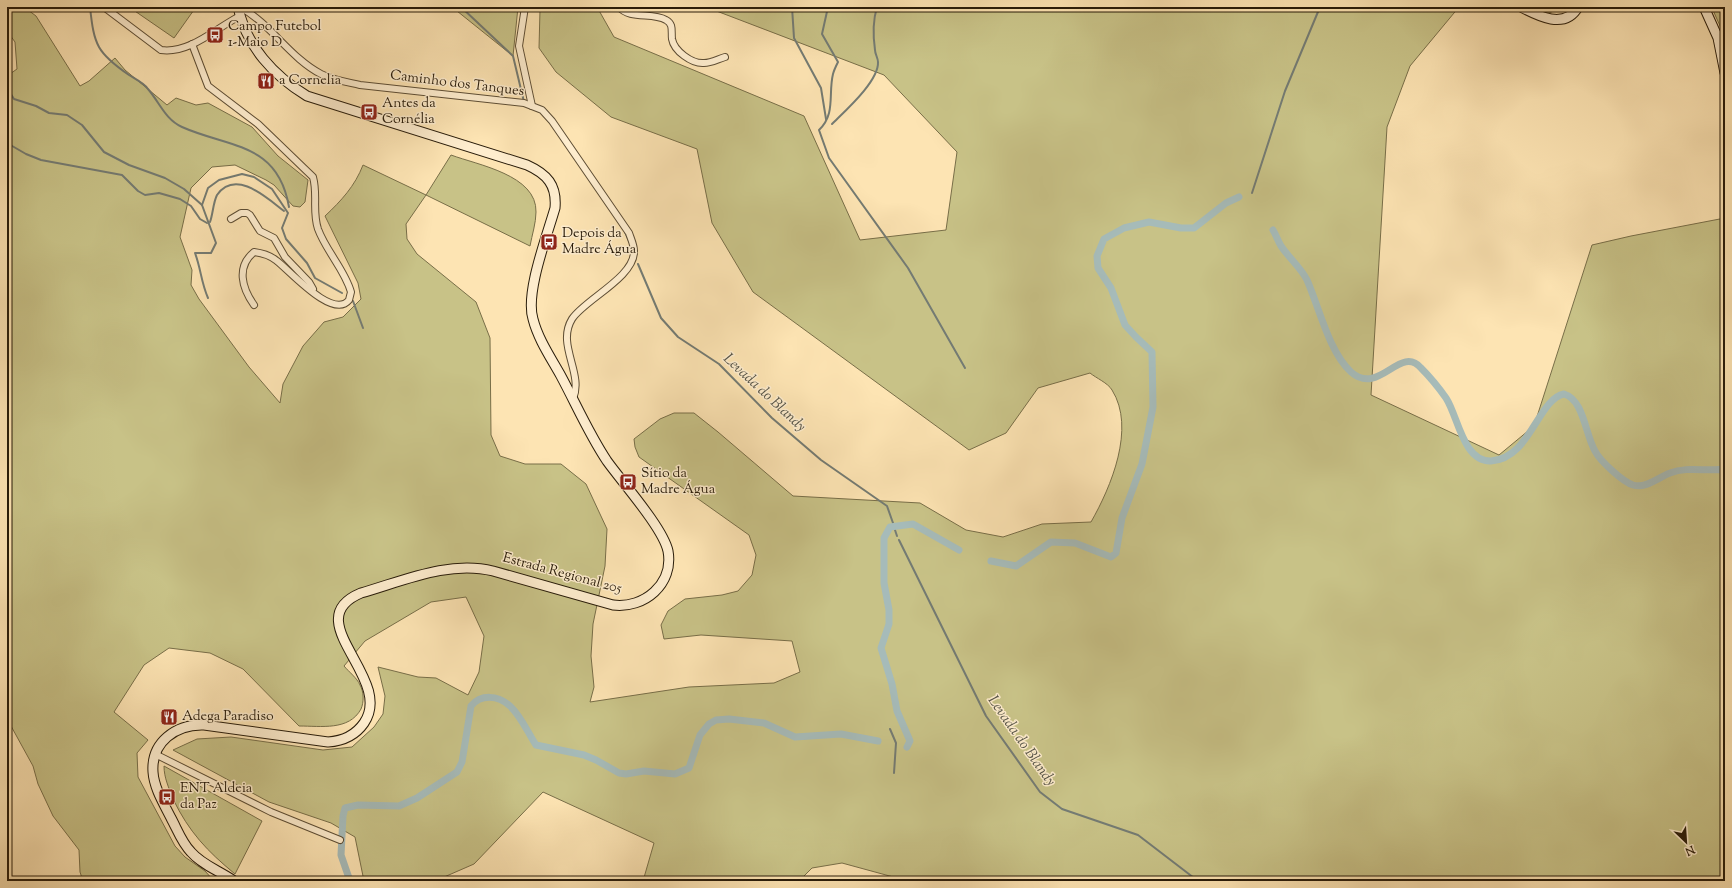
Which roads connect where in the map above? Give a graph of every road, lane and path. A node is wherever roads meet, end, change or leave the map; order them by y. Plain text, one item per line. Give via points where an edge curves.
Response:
1 (104, 7) edge
2 (525, 7) edge
3 (619, 7) edge
4 (1521, 7) edge
5 (1578, 7) edge
6 (1704, 7) edge
7 (239, 10) edge
8 (192, 44) junction
9 (725, 57) dead end
10 (1725, 73) edge
11 (532, 106) junction
12 (231, 219) dead end
13 (315, 292) junction
14 (254, 305) dead end
15 (572, 399) junction
16 (156, 754) junction
17 (340, 840) dead end
18 (234, 881) edge

1 - 8 street via 161,50 181,49
2 - 11 street via 519,46
3 - 9 street via 637,15 658,17 668,22 672,27 676,49 695,62 707,63
4 - 5 main road via 1555,20 1571,16
6 - 10 main road via 1718,38
7 - 8 street
7 - 11 street, Caminho dos Tanques via 256,18 309,66 335,80
7 - 15 main road, Estrada Regional 205 via 243,25 266,63 283,80 307,96 527,165 544,173 554,190 555,208 532,289 531,310 536,327
8 - 13 street via 205,79 212,90 258,124 313,177 317,189 315,208 318,229 351,295 347,302 340,305 325,301
11 - 15 street, Caminho dos Tanques via 542,110 552,121 629,233 634,250 625,273 573,318 566,331 566,343 574,376 575,393
12 - 13 street via 242,213 250,215 260,231 274,238 285,257
13 - 14 street via 276,260 254,252 242,274 242,283
15 - 16 main road, Estrada Regional 205 via 604,455 666,544 668,569 656,591 637,603 626,606 613,605 493,571 461,567 361,593 344,602 337,620 342,637 364,676 370,693 370,712 357,732 342,740 328,742 187,726 169,735
16 - 17 street via 271,812
16 - 18 main road, Estrada Regional 205 via 153,773 155,781 186,846 200,861

